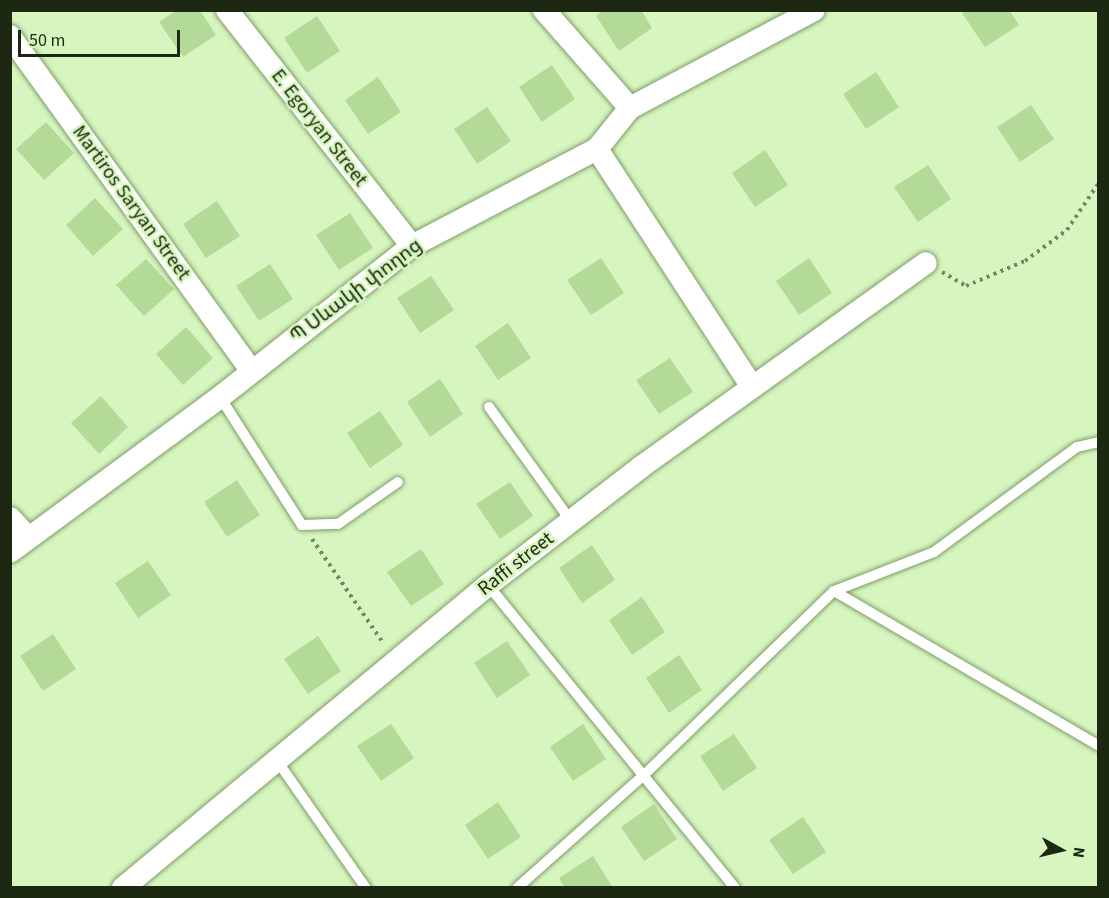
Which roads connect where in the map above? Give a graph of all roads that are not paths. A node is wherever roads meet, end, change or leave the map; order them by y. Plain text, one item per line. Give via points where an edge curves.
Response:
1 (226, 10) edge
2 (544, 10) edge
3 (814, 10) edge
4 (773, 19) edge
5 (10, 36) edge
6 (630, 108) junction
7 (597, 149) junction
8 (412, 246) junction
9 (926, 263) road end
10 (252, 371) junction
11 (752, 387) junction
12 (220, 397) junction
13 (489, 407) dead end
14 (1098, 442) edge
15 (398, 483) dead end
16 (10, 518) edge
17 (571, 521) junction
18 (19, 545) edge
19 (488, 585) junction
20 (834, 591) junction
21 (1098, 745) edge
22 (278, 762) junction
23 (645, 774) junction
24 (123, 888) edge
25 (366, 888) edge
26 (517, 888) edge
27 (735, 888) edge

1 - 8 street, E. Egoryan Street
2 - 6 street
3 - 4 street, Պ Սևակի փողոց
4 - 6 street, Պ Սևակի փողոց
5 - 10 street, Martiros Saryan Street
6 - 7 street, Պ Սևակի փողոց
7 - 8 street, Պ Սևակի փողոց
7 - 11 street
8 - 10 street, Պ Սևակի փողոց
9 - 11 street, Raffi street
10 - 12 street, Պ Սևակի փողոց
11 - 17 street, Raffi street
12 - 15 lane via 302,525 338,524
12 - 18 street, Պ Սևակի փողոց
13 - 17 lane
14 - 20 lane via 1077,447 934,552
16 - 18 street
17 - 19 street, Raffi street
19 - 22 street, Raffi street
19 - 23 lane
20 - 21 lane
20 - 23 lane
22 - 24 street, Raffi street
22 - 25 lane
23 - 26 lane
23 - 27 lane

